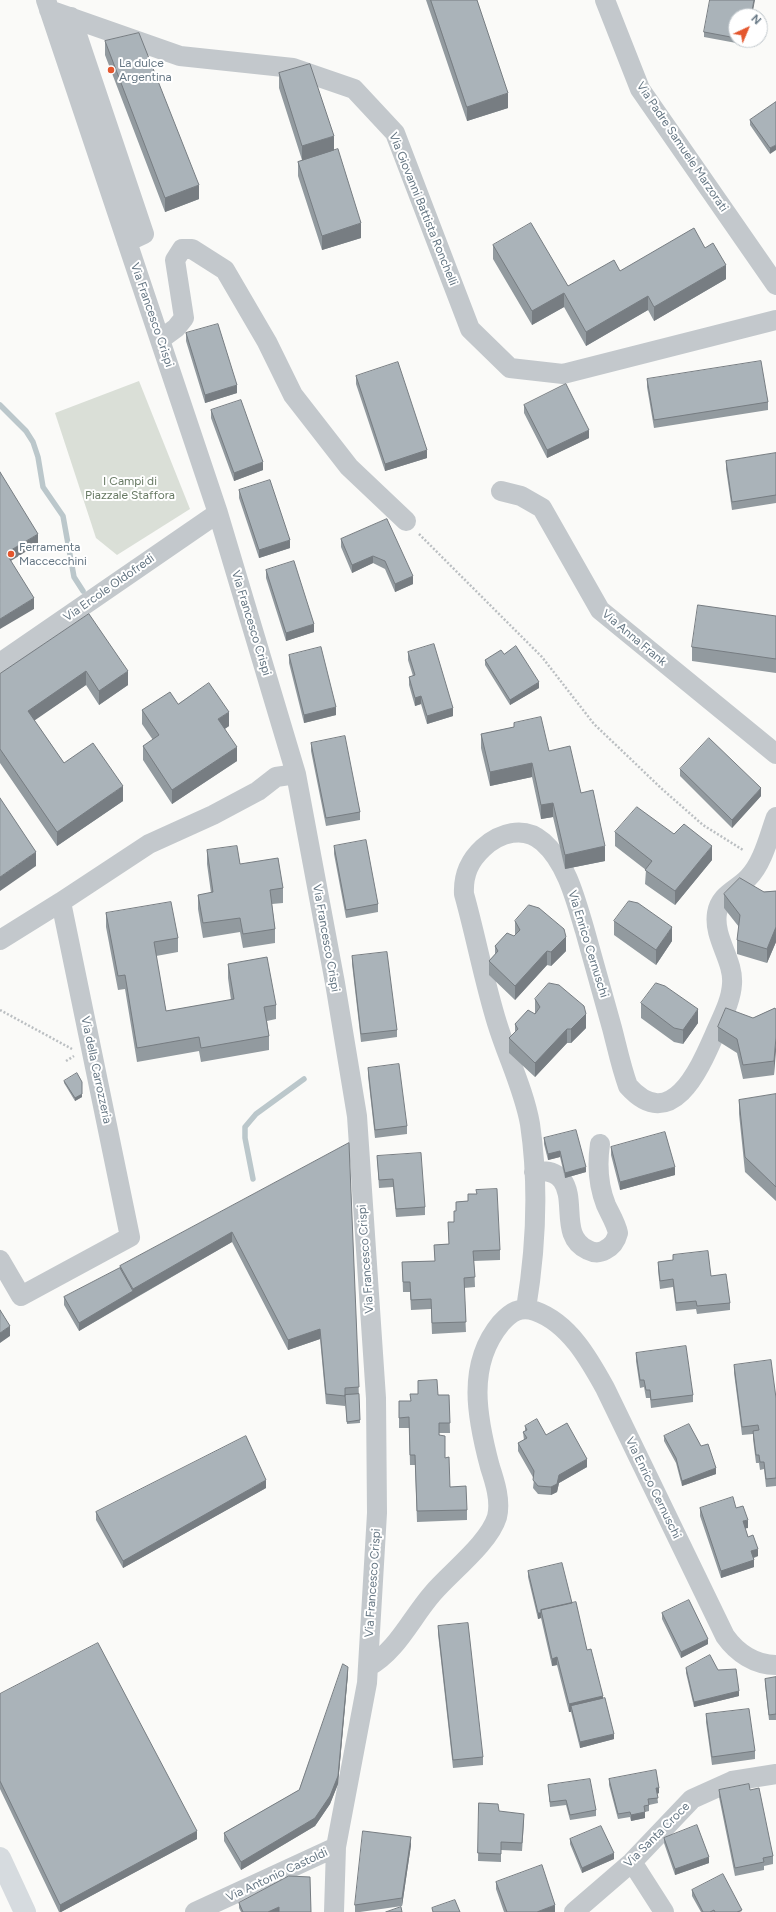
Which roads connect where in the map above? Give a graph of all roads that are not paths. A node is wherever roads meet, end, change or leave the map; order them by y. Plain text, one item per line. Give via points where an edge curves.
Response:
1 (605, 0) edge
2 (48, 5) edge
3 (71, 17) junction
4 (127, 242) junction
5 (776, 285) edge
6 (776, 320) edge
7 (161, 339) junction
8 (501, 491) dead end
9 (218, 513) junction
10 (406, 521) road end
11 (0, 663) edge
12 (776, 754) edge
13 (296, 774) junction
14 (776, 817) edge
15 (768, 862) edge
16 (61, 902) junction
17 (0, 940) edge
18 (600, 1144) dead end
19 (534, 1172) junction
20 (0, 1260) edge
21 (526, 1309) junction
22 (776, 1665) edge
23 (368, 1667) junction
24 (776, 1774) edge
25 (336, 1847) junction
26 (0, 1858) edge
27 (632, 1862) junction
28 (25, 1912) edge
29 (196, 1912) edge
30 (334, 1912) edge
31 (574, 1912) edge
32 (664, 1912) edge

1 - 5 street, Via Padre Samuele Marzorati via 640,89
2 - 3 street, Via Giovanni Battista Ronchelli
2 - 4 street, Via Francesco Crispi
3 - 4 street via 144,234
3 - 6 street, Via Giovanni Battista Ronchelli via 180,56 293,68 354,89 395,133 470,329 510,368 563,374
4 - 7 street, Via Francesco Crispi
7 - 9 street, Via Francesco Crispi
7 - 10 street via 184,318 174,260 182,249 192,249 225,270 267,342 293,395 349,467
8 - 12 street, Via Anna Frank via 521,496 542,508 600,610
9 - 11 street, Via Ercole Oldofredi
9 - 13 street, Via Francesco Crispi
13 - 16 street via 276,777 258,791 213,816 150,844
13 - 23 street, Via Francesco Crispi via 357,1116 376,1398 377,1513
14 - 15 street, Via Enrico Cernuschi
15 - 19 street, Via Enrico Cernuschi via 732,889 722,900 717,913 720,938 731,968 730,996 697,1073 681,1093 659,1102 637,1097 628,1086 574,896 567,878 549,849 534,836 519,832 505,833 491,840 472,860 467,869 464,894 495,1015 528,1115
16 - 17 street
16 - 20 street, Via della Carrozzeria via 130,1238 21,1296
18 - 19 street via 598,1162 602,1194 618,1233 613,1244 603,1251 584,1249 573,1234 566,1191 561,1179 546,1170
19 - 21 street, Via Enrico Cernuschi via 534,1250
21 - 22 street, Via Enrico Cernuschi via 543,1315 559,1326 587,1357 605,1388 725,1636 734,1647 751,1659
21 - 23 street via 513,1312 497,1328 482,1355 478,1373 478,1404 483,1439 497,1496 497,1516 494,1524 484,1539 432,1594 388,1653
23 - 25 street, Via Francesco Crispi
24 - 27 street, Via Santa Croce via 732,1781 692,1799
25 - 29 street, Via Antonio Castoldi
25 - 30 street, Via Francesco Crispi
26 - 28 main road
27 - 31 street, Via Santa Croce
27 - 32 street

